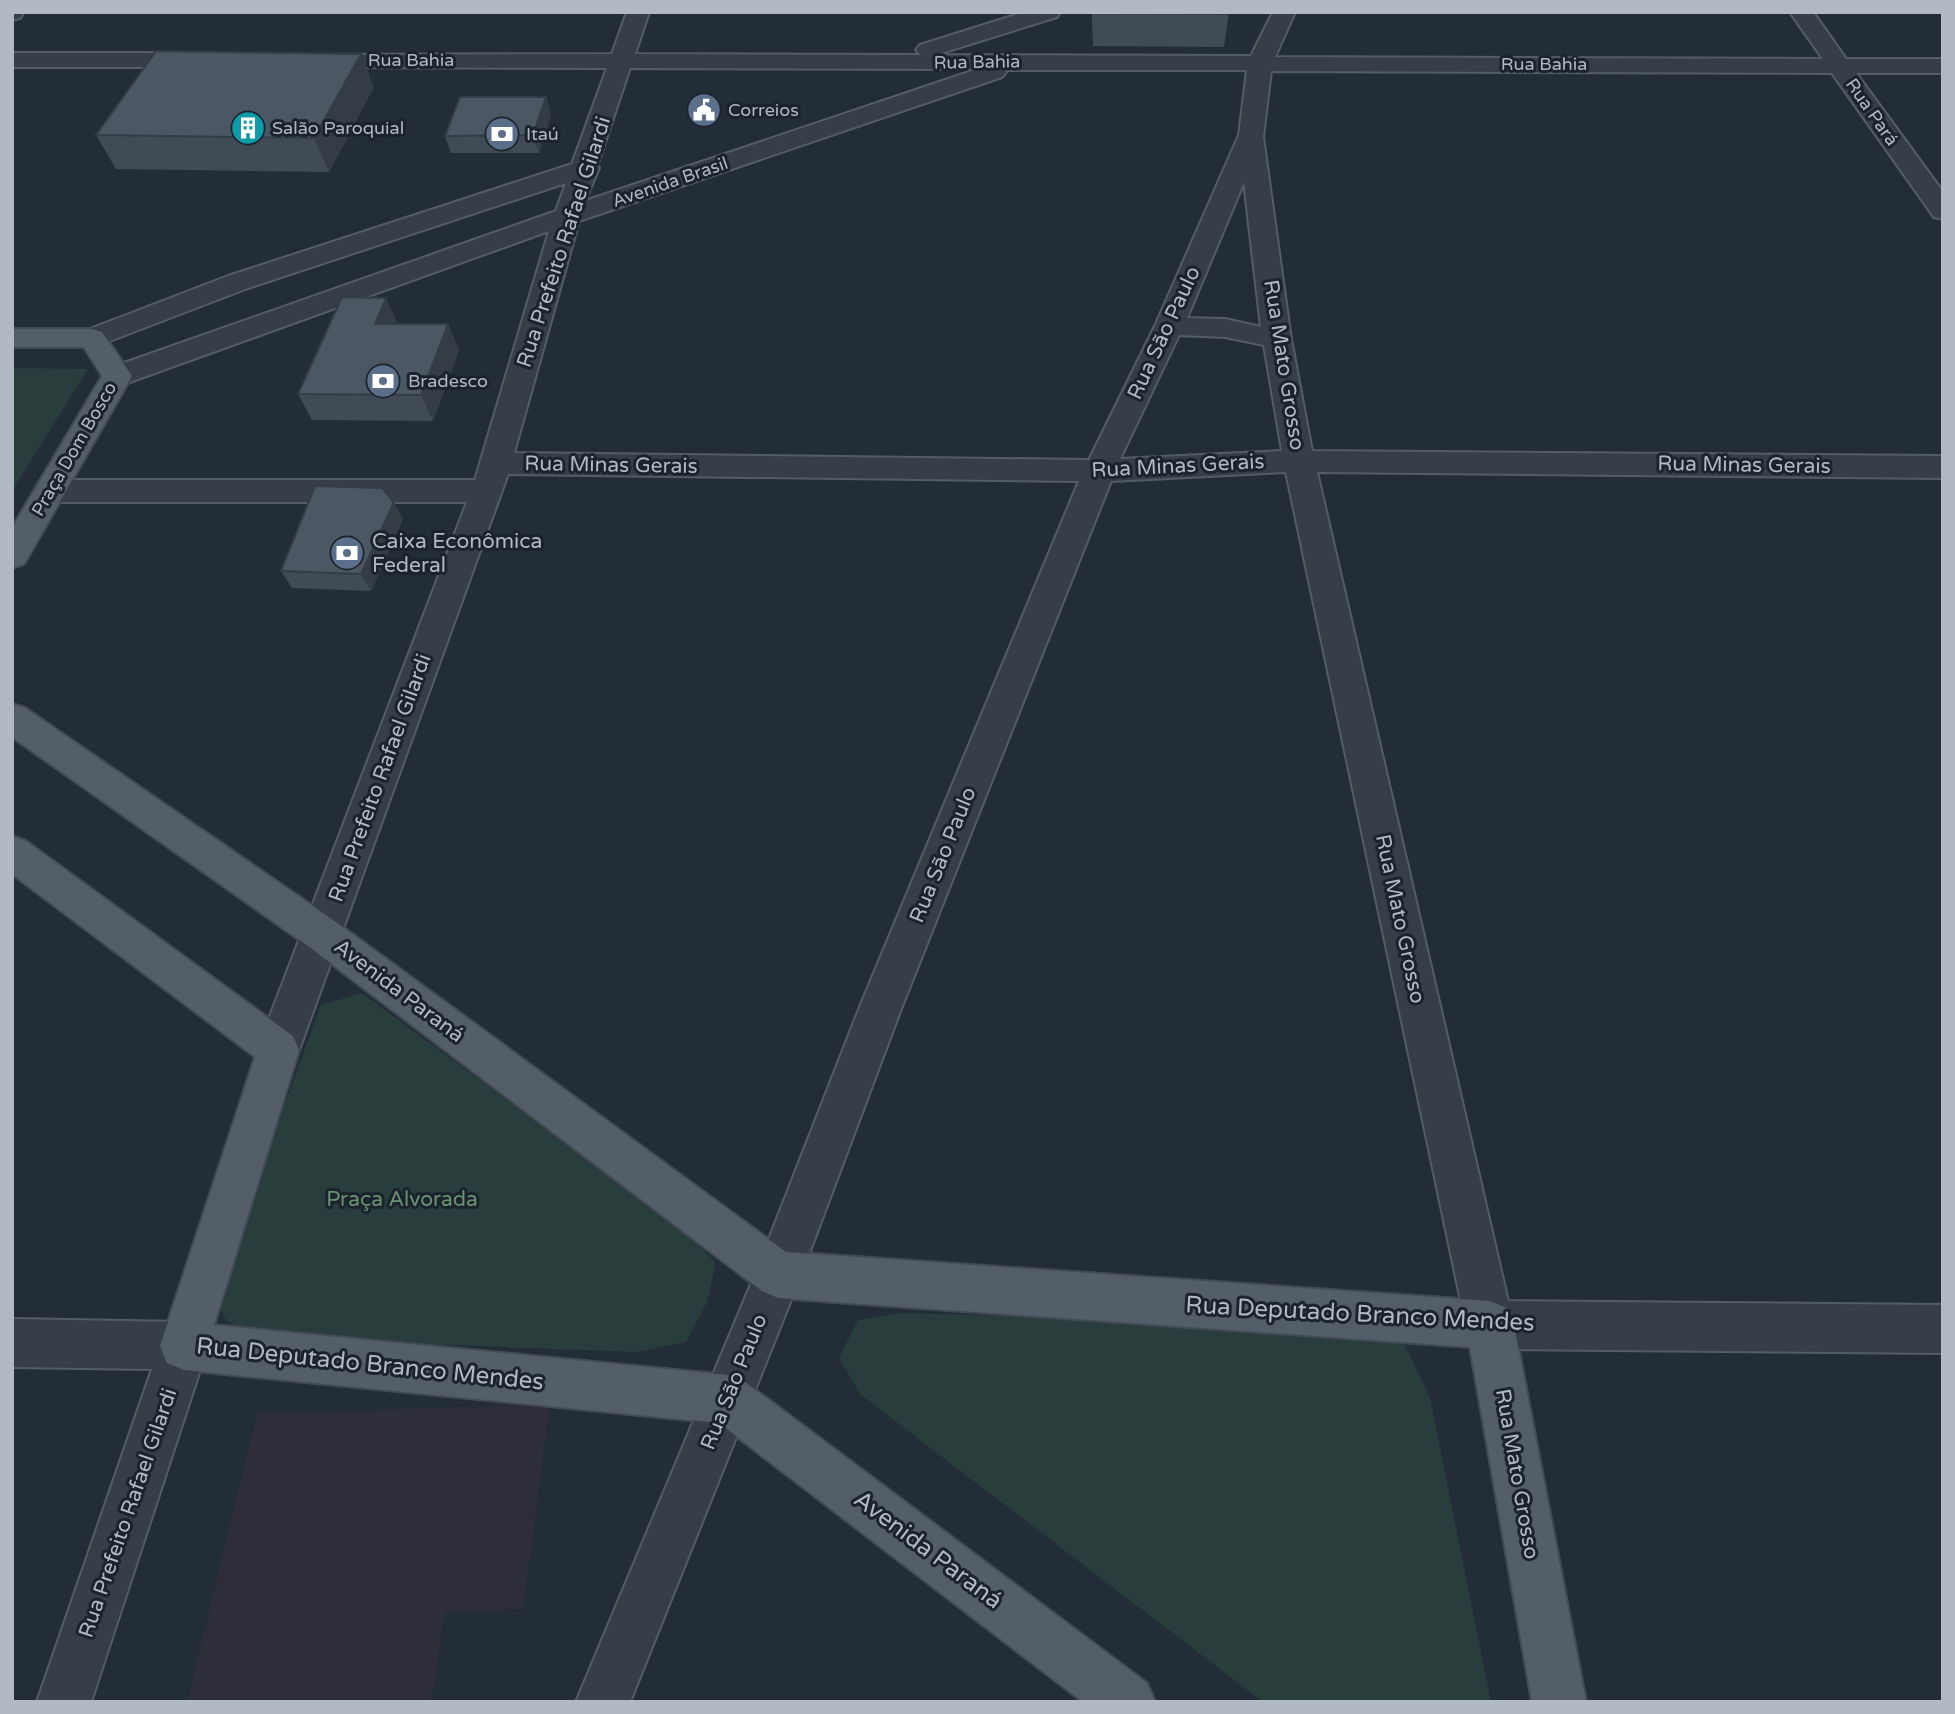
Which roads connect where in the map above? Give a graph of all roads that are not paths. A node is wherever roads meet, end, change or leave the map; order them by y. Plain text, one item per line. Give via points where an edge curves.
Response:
1 (638, 12) edge
2 (1049, 12) edge
3 (1284, 12) edge
4 (1801, 12) edge
5 (12, 60) edge
6 (220, 60) edge
7 (290, 60) edge
8 (623, 60) junction
9 (1027, 61) junction
10 (888, 63) junction
11 (1260, 63) junction
12 (1839, 65) junction
13 (1943, 66) edge
14 (1251, 135) junction
15 (586, 168) junction
16 (1943, 211) edge
17 (568, 216) junction
18 (1169, 326) junction
19 (12, 338) edge
20 (92, 338) junction
21 (1277, 339) junction
22 (117, 376) junction
23 (1299, 461) junction
24 (1943, 467) edge
25 (1099, 471) junction
26 (492, 477) junction
27 (50, 491) junction
28 (12, 556) edge
29 (12, 718) edge
30 (12, 852) edge
31 (322, 934) junction
32 (278, 1050) junction
33 (778, 1275) junction
34 (1490, 1325) junction
35 (1943, 1329) edge
36 (12, 1343) edge
37 (184, 1346) junction
38 (728, 1399) junction
39 (65, 1702) edge
40 (603, 1702) edge
41 (1128, 1702) edge
42 (1559, 1702) edge

1 - 8 street, Rua Prefeito Rafael Gilardi
2 - 10 street
3 - 11 street, Rua São Paulo
4 - 12 street, Rua Pará
5 - 6 street
7 - 8 street, Rua Bahia
8 - 10 street, Rua Bahia
8 - 15 street, Rua Prefeito Rafael Gilardi
9 - 10 street, Rua Bahia
9 - 11 street, Rua Bahia
9 - 17 street, Avenida Brasil
11 - 12 street, Rua Bahia
11 - 14 street, Rua São Paulo
12 - 13 street, Rua Bahia
12 - 16 street, Rua Pará
14 - 18 street, Rua São Paulo
14 - 21 street, Rua Mato Grosso
15 - 17 street, Rua Prefeito Rafael Gilardi
15 - 20 street via 238,282
17 - 22 street, Avenida Brasil
17 - 26 street, Rua Prefeito Rafael Gilardi
18 - 21 street via 1225,328
18 - 25 street, Rua São Paulo
19 - 20 main road
20 - 22 main road, Praça Dom Bosco
21 - 23 street, Rua Mato Grosso
22 - 27 main road, Praça Dom Bosco
23 - 24 street, Rua Minas Gerais
23 - 25 street, Rua Minas Gerais
23 - 34 street, Rua Mato Grosso
25 - 26 street, Rua Minas Gerais
25 - 33 street, Rua São Paulo via 880,1009
26 - 27 street, Rua Minas Gerais
26 - 31 street, Rua Prefeito Rafael Gilardi
27 - 28 main road, Praça Dom Bosco
29 - 31 main road, Avenida Paraná
30 - 32 main road
31 - 32 street, Rua Prefeito Rafael Gilardi
31 - 33 main road, Avenida Paraná
32 - 37 main road, Rua Prefeito Rafael Gilardi
33 - 34 main road, Rua Deputado Branco Mendes
33 - 38 street, Rua São Paulo
34 - 35 street, Rua Deputado Branco Mendes
34 - 42 main road, Rua Mato Grosso
36 - 37 street, Rua Deputado Branco Mendes
37 - 38 main road, Rua Deputado Branco Mendes
37 - 39 street, Rua Prefeito Rafael Gilardi
38 - 40 street, Rua São Paulo
38 - 41 main road, Avenida Paraná

